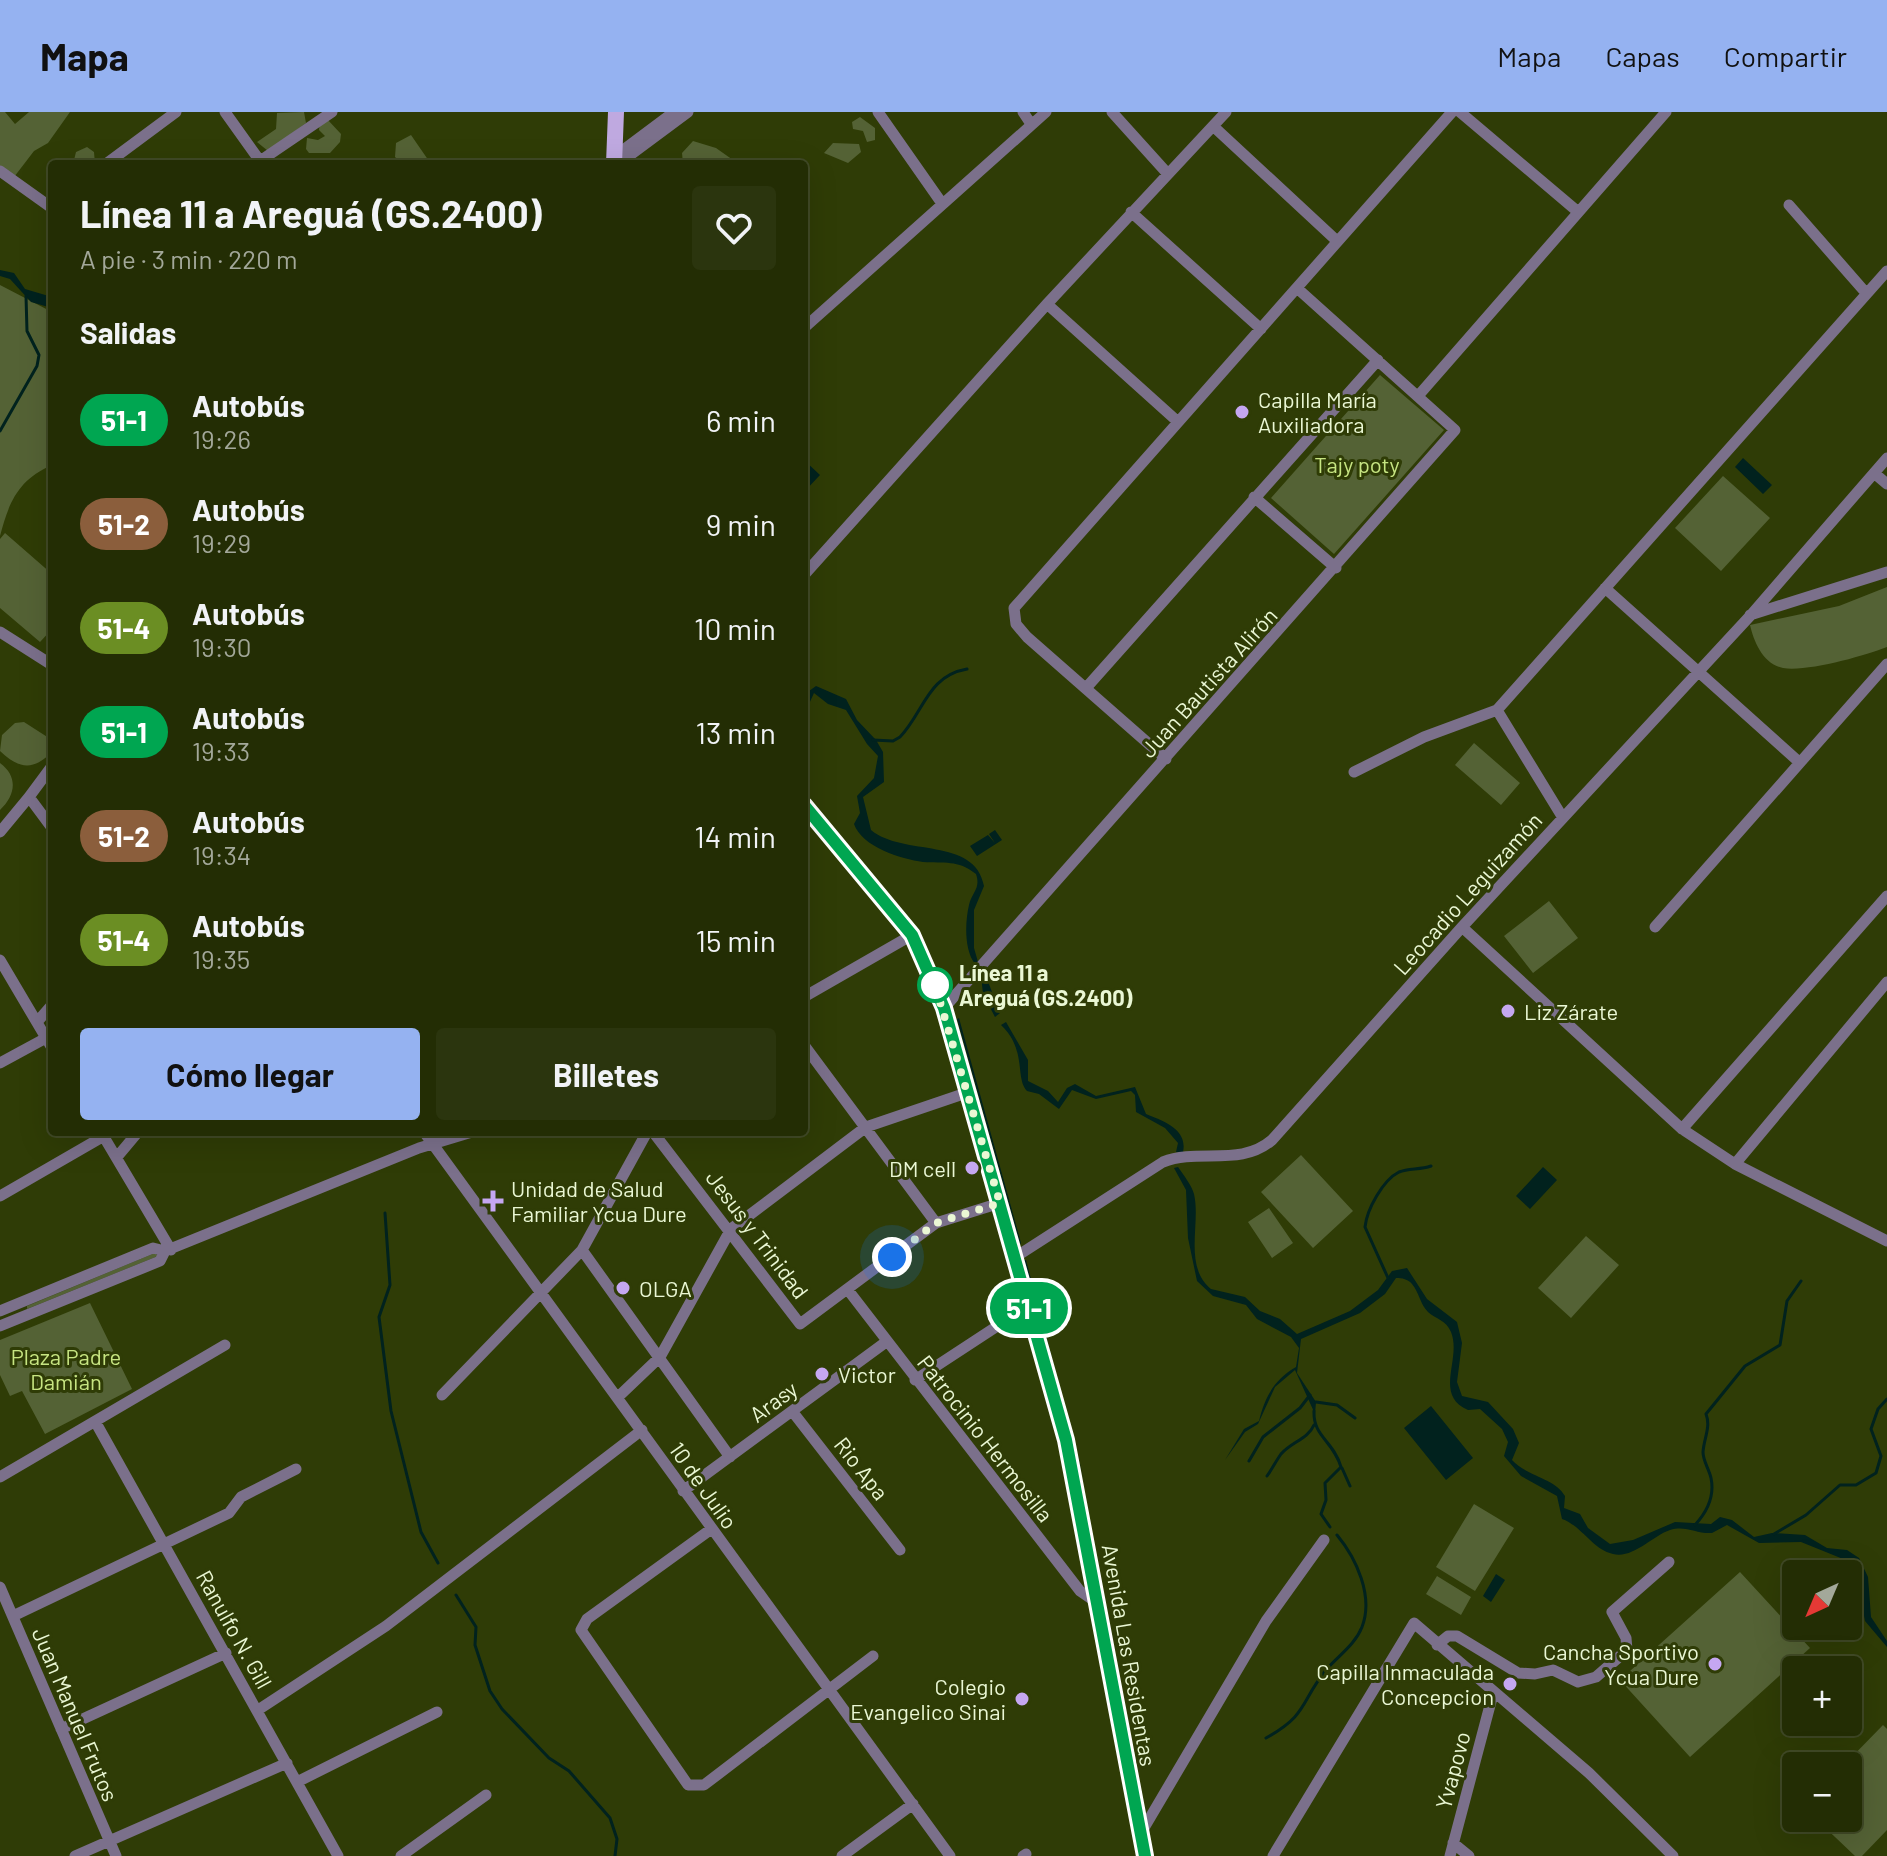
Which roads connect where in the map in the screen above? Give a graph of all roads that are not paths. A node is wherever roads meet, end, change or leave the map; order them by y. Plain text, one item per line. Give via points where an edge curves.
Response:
1 (176, 112) edge
2 (225, 112) edge
3 (332, 112) edge
4 (616, 112) edge
5 (674, 112) edge
6 (688, 112) edge
7 (878, 112) edge
8 (1023, 112) edge
9 (1046, 112) edge
10 (1112, 112) edge
11 (1226, 112) edge
12 (1452, 112) edge
13 (1460, 112) edge
14 (1662, 113) edge
15 (1031, 124) junction
16 (1213, 126) junction
17 (111, 160) edge
18 (259, 160) edge
19 (261, 160) edge
20 (615, 160) edge
21 (617, 160) edge
22 (618, 160) edge
23 (0, 171) edge
24 (1167, 173) junction
25 (941, 202) junction
26 (48, 205) edge
27 (1789, 205) dead end
28 (1577, 211) junction
29 (1131, 212) junction
30 (1337, 241) junction
31 (1887, 271) edge
32 (1298, 289) junction
33 (1866, 293) junction
34 (1047, 304) junction
35 (808, 324) edge
36 (1261, 329) junction
37 (1378, 360) junction
38 (1418, 396) junction
39 (1177, 421) junction
40 (1887, 458) edge
41 (1874, 473) junction
42 (1887, 484) edge
43 (1254, 497) junction
44 (1336, 568) junction
45 (808, 571) edge
46 (1887, 572) edge
47 (1605, 588) junction
48 (1750, 616) junction
49 (0, 632) edge
50 (48, 662) edge
51 (1887, 664) edge
52 (1696, 673) junction
53 (1086, 688) junction
54 (1497, 710) junction
55 (1166, 759) junction
56 (1798, 761) junction
57 (48, 771) edge
58 (1354, 772) dead end
59 (29, 797) junction
60 (808, 810) edge
61 (1563, 818) junction
62 (48, 823) edge
63 (0, 832) edge
64 (1887, 896) edge
65 (1462, 927) junction
66 (1655, 927) dead end
67 (912, 935) junction
68 (0, 960) edge
69 (1887, 982) edge
70 (808, 995) edge
71 (944, 1008) junction
72 (48, 1010) edge
73 (37, 1022) junction
74 (48, 1041) edge
75 (48, 1043) edge
76 (808, 1050) edge
77 (0, 1063) edge
78 (969, 1092) junction
79 (866, 1127) junction
80 (1682, 1129) junction
81 (99, 1136) edge
82 (103, 1136) edge
83 (135, 1136) edge
84 (648, 1136) edge
85 (653, 1136) edge
86 (428, 1137) edge
87 (117, 1157) junction
88 (1735, 1164) junction
89 (0, 1196) edge
90 (1000, 1203) junction
91 (936, 1223) junction
92 (731, 1229) junction
93 (1887, 1241) edge
94 (582, 1250) junction
95 (168, 1251) junction
96 (1014, 1258) junction
97 (848, 1290) junction
98 (541, 1292) junction
99 (18, 1304) junction
100 (1028, 1306) junction
101 (0, 1311) edge
102 (23, 1317) junction
103 (0, 1326) edge
104 (886, 1342) junction
105 (225, 1345) dead end
106 (660, 1357) junction
107 (915, 1380) junction
108 (442, 1395) dead end
109 (618, 1397) junction
110 (792, 1411) junction
111 (96, 1423) junction
112 (642, 1430) junction
113 (730, 1457) junction
114 (296, 1469) dead end
115 (0, 1477) edge
116 (683, 1491) junction
117 (710, 1530) junction
118 (1324, 1540) dead end
119 (165, 1542) junction
120 (900, 1550) dead end
121 (1669, 1562) dead end
122 (0, 1587) edge
123 (1099, 1604) junction
124 (13, 1616) junction
125 (1437, 1645) junction
126 (226, 1653) junction
127 (873, 1656) dead end
128 (829, 1687) junction
129 (1493, 1694) junction
130 (258, 1710) junction
131 (437, 1712) dead end
132 (61, 1729) junction
133 (287, 1763) junction
134 (297, 1782) junction
135 (486, 1795) dead end
136 (913, 1804) junction
137 (1141, 1833) junction
138 (109, 1840) junction
139 (1453, 1843) junction
140 (1660, 1844) junction
141 (75, 1856) edge
142 (116, 1856) edge
143 (338, 1856) edge
144 (401, 1856) edge
145 (842, 1856) edge
146 (950, 1856) edge
147 (1145, 1856) edge
148 (1273, 1856) edge
149 (1450, 1856) edge
150 (1469, 1856) edge
151 (1651, 1856) edge
152 (1673, 1856) edge

1 - 17 street
2 - 18 street
3 - 19 street
4 - 20 main road
5 - 21 street
6 - 22 street
7 - 25 street
8 - 15 street
9 - 15 street
10 - 24 street
11 - 16 street
12 - 30 street
13 - 28 street
14 - 28 street
15 - 25 street
16 - 24 street
16 - 30 street
23 - 26 street
24 - 29 street
25 - 35 street
27 - 33 street
28 - 38 street
29 - 34 street
29 - 36 street
30 - 32 street
31 - 33 street
32 - 36 street
32 - 37 street
33 - 47 street
34 - 39 street
34 - 45 street
36 - 39 street
37 - 38 street
37 - 43 street
38 - 44 street, Juan Bautista Alirón via 1455,430
39 - 53 street via 1014,608 1016,624 1027,637
40 - 41 street, Leocadio Leguizamón
41 - 42 street
41 - 48 street, Leocadio Leguizamón
43 - 44 street
43 - 53 street
44 - 55 street, Juan Bautista Alirón
46 - 48 street
47 - 52 street
47 - 54 street
48 - 52 street, Leocadio Leguizamón
49 - 50 street
51 - 56 street
52 - 56 street
52 - 61 street, Leocadio Leguizamón
53 - 55 street
54 - 58 street via 1424,737
54 - 61 street
55 - 71 street, Juan Bautista Alirón
56 - 66 street
57 - 59 street
59 - 62 street
59 - 63 street
60 - 67 main road, Avenida Las Residentas
61 - 65 street, Leocadio Leguizamón
64 - 80 street
65 - 80 street
65 - 96 street, Leocadio Leguizamón via 1262,1148 1251,1154 1163,1162
67 - 70 street
67 - 71 main road, Avenida Las Residentas
68 - 73 street
69 - 88 street
71 - 78 main road, Avenida Las Residentas
72 - 73 street
73 - 74 street
75 - 77 street
76 - 79 street
78 - 79 street
78 - 90 main road, Avenida Las Residentas
79 - 91 street
79 - 92 street
80 - 88 street
81 - 89 street
82 - 87 street
83 - 87 street
84 - 94 street
85 - 92 street, Jesus y Trinidad
86 - 95 street
86 - 98 street, 10 de Julio
87 - 95 street
88 - 93 street
90 - 91 street
90 - 96 main road, Avenida Las Residentas
91 - 97 street
92 - 97 street, Jesus y Trinidad via 800,1324
92 - 106 street
94 - 98 street
94 - 106 street
95 - 99 street via 153,1248
95 - 102 street via 160,1261
96 - 100 main road, Avenida Las Residentas
97 - 104 street, Patrocinio Hermosilla
98 - 108 street
98 - 109 street, 10 de Julio
99 - 101 street
99 - 102 street
100 - 107 street
100 - 123 main road, Avenida Las Residentas via 1066,1440
102 - 103 street
104 - 107 street, Patrocinio Hermosilla
104 - 110 street, Arasy
105 - 111 street
106 - 109 street
106 - 113 street
107 - 123 street, Patrocinio Hermosilla via 1080,1591
109 - 112 street, 10 de Julio
110 - 113 street, Arasy
110 - 120 street, Rio Apa
111 - 115 street
111 - 119 street, Ranulfo N. Gill
112 - 116 street, 10 de Julio
112 - 130 street via 386,1626
113 - 116 street, Arasy
114 - 119 street via 241,1497 229,1513
116 - 117 street, 10 de Julio
117 - 128 street, 10 de Julio
117 - 128 street via 587,1619 581,1630 684,1781 693,1787 704,1785
118 - 137 street via 1266,1621
119 - 124 street
119 - 126 street, Ranulfo N. Gill
121 - 125 street via 1612,1612 1627,1650 1611,1667 1585,1681 1553,1670 1518,1673 1457,1636
122 - 124 street, Juan Manuel Frutos
123 - 137 main road, Avenida Las Residentas
124 - 132 street, Juan Manuel Frutos
125 - 129 street
125 - 148 street via 1414,1623
126 - 130 street, Ranulfo N. Gill
126 - 132 street
127 - 128 street
128 - 136 street, 10 de Julio
129 - 139 street, Yvapovo
129 - 140 street via 1589,1773
130 - 133 street, Ranulfo N. Gill
131 - 134 street
132 - 138 street, Juan Manuel Frutos
133 - 134 street, Ranulfo N. Gill
133 - 138 street
134 - 143 street, Ranulfo N. Gill
135 - 144 street
136 - 145 street
136 - 146 street, 10 de Julio
137 - 147 main road, Avenida Las Residentas
138 - 141 street
138 - 142 street, Juan Manuel Frutos
139 - 149 street, Yvapovo
139 - 150 street
140 - 151 street
140 - 152 street

